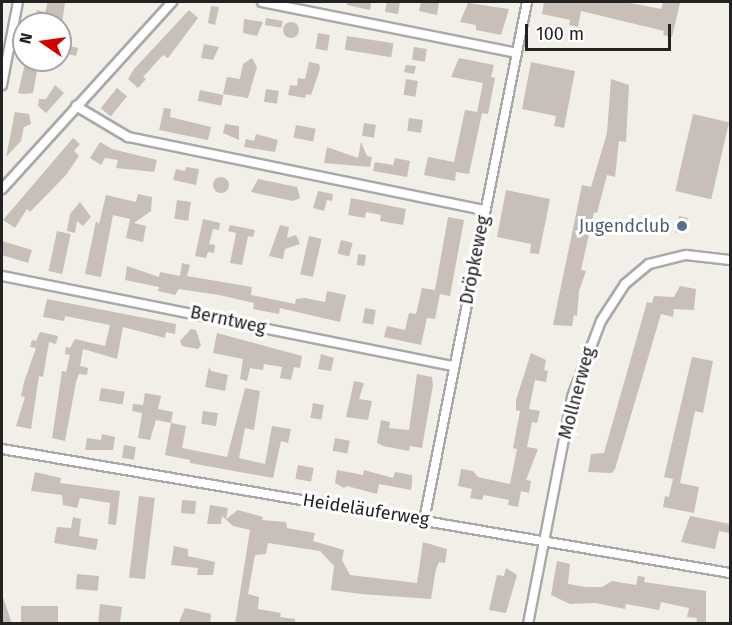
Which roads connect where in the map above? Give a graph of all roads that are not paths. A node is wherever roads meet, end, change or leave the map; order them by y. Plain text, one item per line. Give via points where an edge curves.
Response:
1 (18, 2) edge
2 (172, 2) edge
3 (262, 2) edge
4 (527, 2) edge
5 (517, 53) junction
6 (2, 85) edge
7 (76, 106) junction
8 (2, 172) edge
9 (9, 179) junction
10 (2, 189) edge
11 (485, 210) junction
12 (730, 260) edge
13 (2, 276) edge
14 (454, 366) junction
15 (2, 449) edge
16 (424, 520) junction
17 (544, 540) junction
18 (730, 573) edge
19 (528, 624) edge

1 - 6 street
2 - 7 street
3 - 5 street
4 - 5 street, Dröpkeweg
5 - 11 street, Dröpkeweg
7 - 9 street
7 - 11 street via 128,137
8 - 9 street
9 - 10 street
11 - 14 street, Dröpkeweg
12 - 17 street, Mollnerweg via 686,255 659,260 635,273 610,305 593,337 572,397
13 - 14 street, Berntweg
14 - 16 street, Dröpkeweg
15 - 16 street, Heideläuferweg
16 - 17 street, Heideläuferweg
17 - 18 street, Heideläuferweg
17 - 19 street, Mollnerweg

